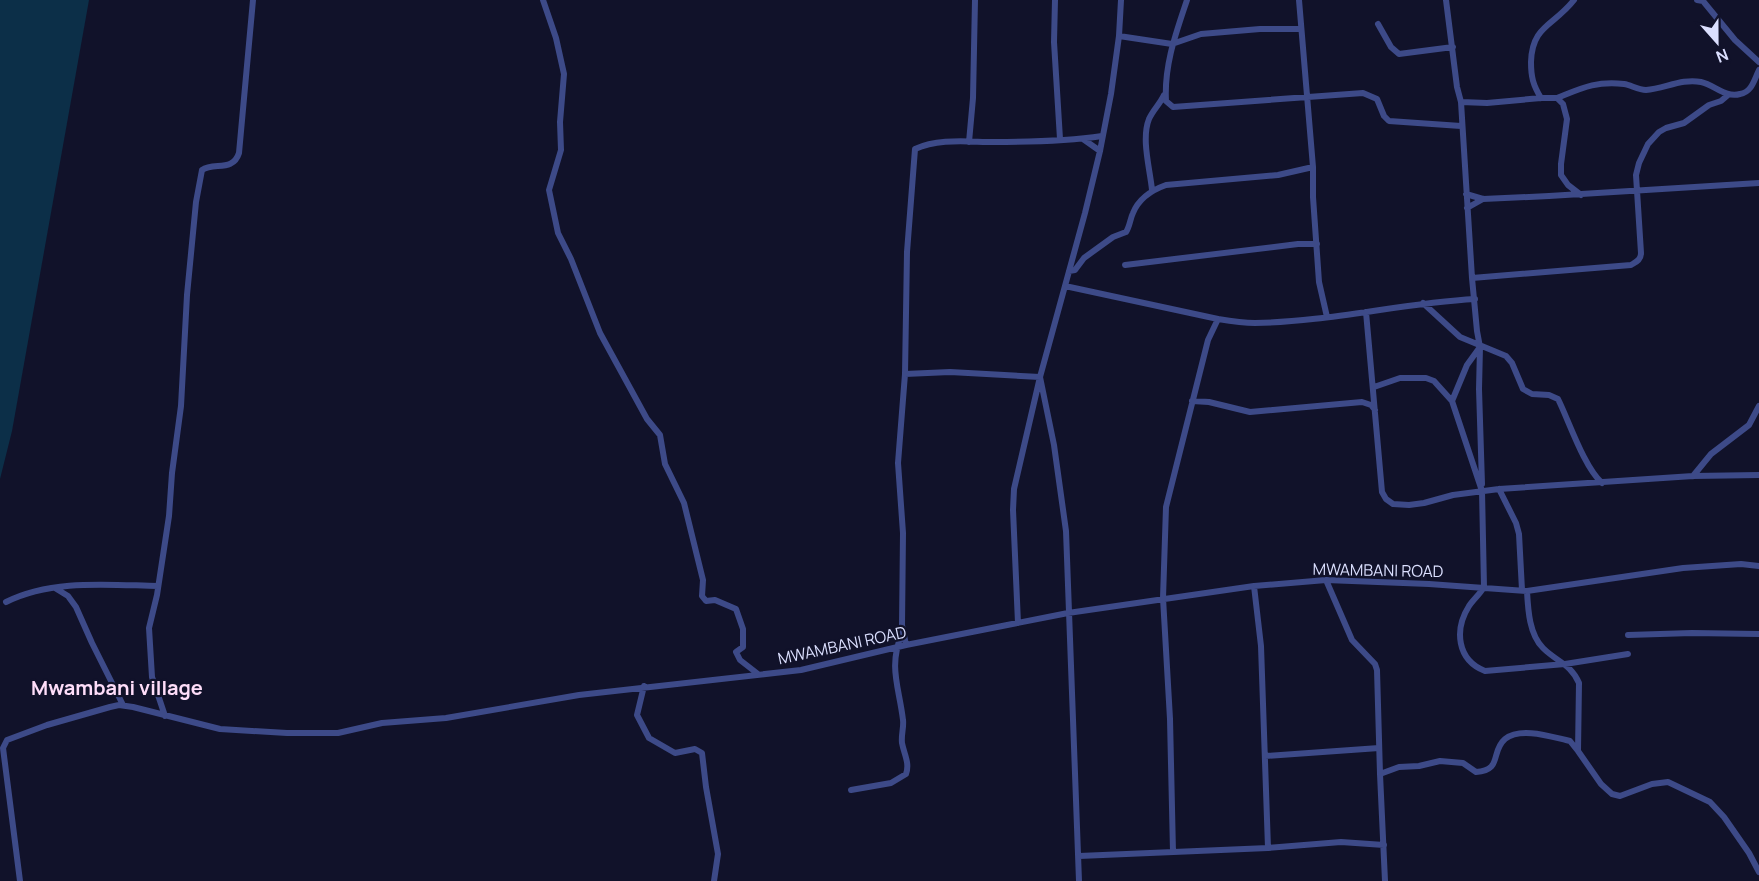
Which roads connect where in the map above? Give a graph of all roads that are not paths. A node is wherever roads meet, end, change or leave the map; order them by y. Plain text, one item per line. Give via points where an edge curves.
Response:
1 (253, 0) edge
2 (543, 0) edge
3 (975, 0) edge
4 (1055, 0) edge
5 (1121, 0) edge
6 (1187, 0) edge
7 (1299, 0) edge
8 (1446, 0) edge
9 (1574, 0) edge
10 (1702, 0) edge
11 (1378, 24) dead end
12 (1301, 29) junction
13 (1119, 36) junction
14 (1172, 44) junction
15 (1453, 47) junction
16 (1759, 62) edge
17 (1759, 70) edge
18 (1166, 91) junction
19 (1728, 95) junction
20 (1308, 97) junction
21 (1541, 98) junction
22 (1557, 98) junction
23 (1461, 102) junction
24 (1461, 126) junction
25 (1102, 136) junction
26 (1060, 139) junction
27 (1083, 139) junction
28 (969, 142) junction
29 (1100, 151) junction
30 (1313, 167) junction
31 (1759, 183) edge
32 (1152, 190) junction
33 (1636, 190) junction
34 (1466, 194) junction
35 (1581, 195) junction
36 (1483, 199) junction
37 (1467, 208) junction
38 (1317, 244) junction
39 (1125, 265) dead end
40 (1069, 271) junction
41 (1472, 279) junction
42 (1065, 286) junction
43 (1475, 298) junction
44 (1423, 303) junction
45 (1366, 312) junction
46 (1328, 317) junction
47 (1218, 319) junction
48 (1480, 347) junction
49 (905, 374) junction
50 (1040, 377) junction
51 (1374, 387) junction
52 (1192, 400) junction
53 (1452, 401) junction
54 (1759, 406) edge
55 (1376, 411) junction
56 (1759, 475) edge
57 (1693, 476) junction
58 (1602, 483) junction
59 (1499, 489) junction
60 (1482, 491) junction
61 (1759, 566) edge
62 (1326, 580) junction
63 (158, 586) junction
64 (1254, 586) junction
65 (1485, 587) junction
66 (55, 588) junction
67 (1524, 591) junction
68 (1163, 598) junction
69 (6, 602) dead end
70 (1068, 613) junction
71 (1018, 623) junction
72 (903, 632) junction
73 (1759, 634) edge
74 (1628, 635) dead end
75 (906, 645) junction
76 (896, 649) junction
77 (1628, 654) dead end
78 (1565, 664) junction
79 (759, 674) junction
80 (644, 686) junction
81 (123, 705) junction
82 (165, 716) junction
83 (1379, 748) junction
84 (1578, 751) junction
85 (1265, 756) junction
86 (1380, 774) junction
87 (851, 790) dead end
88 (1384, 845) junction
89 (1268, 848) junction
90 (1173, 852) junction
91 (1079, 855) junction
92 (1759, 872) edge
93 (20, 881) edge
94 (714, 881) edge
95 (1079, 881) edge
96 (1385, 881) edge

1 - 63 street via 239,153 232,164 204,168 196,202 181,406
2 - 79 street via 564,74 561,150 549,190 558,233 600,333 647,419 660,435 665,464 684,503 703,580 702,596 706,601 715,600 736,609 744,636 743,647 736,652 740,660
3 - 28 street
4 - 26 street
5 - 13 street
6 - 14 street
7 - 12 street
8 - 15 street
9 - 21 street via 1534,40 1530,75
10 - 16 street
11 - 15 street via 1399,54
12 - 14 street via 1201,34
12 - 20 street
13 - 14 street
13 - 25 street
14 - 18 street
15 - 23 street
17 - 19 street via 1750,89
18 - 20 street via 1166,100 1173,107
18 - 32 street via 1148,123 1147,160
19 - 22 street via 1701,82 1647,90 1626,84 1595,83
19 - 33 street via 1684,123 1659,132 1647,144 1639,163
20 - 24 street via 1363,93 1377,99 1389,121
20 - 30 street
21 - 22 street
21 - 23 street
22 - 35 street via 1567,119 1562,176
23 - 24 street
24 - 34 street
25 - 27 street
25 - 29 street
26 - 27 street
26 - 28 street
27 - 29 street
28 - 49 street via 933,143 915,149 913,155
29 - 40 street
30 - 32 street
30 - 38 street
31 - 33 street
32 - 40 street via 1139,202 1126,232 1113,237
33 - 35 street
33 - 41 street via 1641,253 1637,262
34 - 36 street
34 - 37 street
35 - 36 street
36 - 37 street
37 - 41 street
38 - 39 street
38 - 46 street via 1319,282
40 - 42 street
41 - 43 street
42 - 47 street
42 - 50 street
43 - 44 street
43 - 48 street
44 - 45 street
44 - 48 street via 1460,337
45 - 46 street
45 - 51 street
46 - 47 street via 1253,323
47 - 52 street via 1208,340
48 - 53 street via 1467,365
48 - 58 street via 1506,356 1523,389 1558,399 1588,464
48 - 60 street
49 - 50 street
49 - 72 street via 898,463
50 - 70 street via 1066,531
50 - 71 street via 1014,489
51 - 53 street via 1400,378 1426,378 1434,381
51 - 55 street
52 - 55 street via 1250,412 1362,402
52 - 68 street via 1166,507
53 - 60 street
54 - 57 street via 1749,425 1711,454
55 - 60 street via 1378,466 1386,499 1393,504 1409,505
56 - 57 street
57 - 58 street
58 - 59 street
59 - 60 street
59 - 67 street via 1519,534
60 - 65 street
61 - 67 street, MWAMBANI ROAD via 1683,568
62 - 64 street, MWAMBANI ROAD
62 - 65 street, MWAMBANI ROAD
62 - 83 street via 1352,640 1376,664
63 - 66 street
63 - 82 street via 149,628 152,677
64 - 68 street, MWAMBANI ROAD
64 - 85 street via 1261,646
65 - 67 street, MWAMBANI ROAD
65 - 78 street via 1468,607 1460,629 1463,655 1474,666 1485,670
66 - 69 street via 24,593
66 - 81 street via 76,607
67 - 78 street via 1539,644
68 - 70 street, MWAMBANI ROAD
68 - 90 street
70 - 71 street, MWAMBANI ROAD
70 - 91 street
71 - 75 street, MWAMBANI ROAD
72 - 75 street
72 - 76 street
73 - 74 street
75 - 76 street, MWAMBANI ROAD
76 - 79 street, MWAMBANI ROAD via 801,670
76 - 87 street via 906,774 891,783
77 - 78 street
78 - 84 street via 1580,688
79 - 80 street, MWAMBANI ROAD
80 - 82 street, MWAMBANI ROAD via 446,718 382,723 338,733 220,729
80 - 94 street via 636,715 649,738 675,753 695,749 702,753 718,854
81 - 82 street, MWAMBANI ROAD
81 - 93 street, MWAMBANI ROAD via 47,725 4,744
83 - 85 street
83 - 86 street
84 - 86 street via 1570,741 1527,734 1506,738 1494,764 1484,771 1476,772 1463,763 1440,761
84 - 92 street via 1612,794 1620,796 1668,782 1710,802
85 - 89 street
86 - 88 street
88 - 89 street via 1341,842
88 - 96 street
89 - 90 street
90 - 91 street
91 - 95 street

